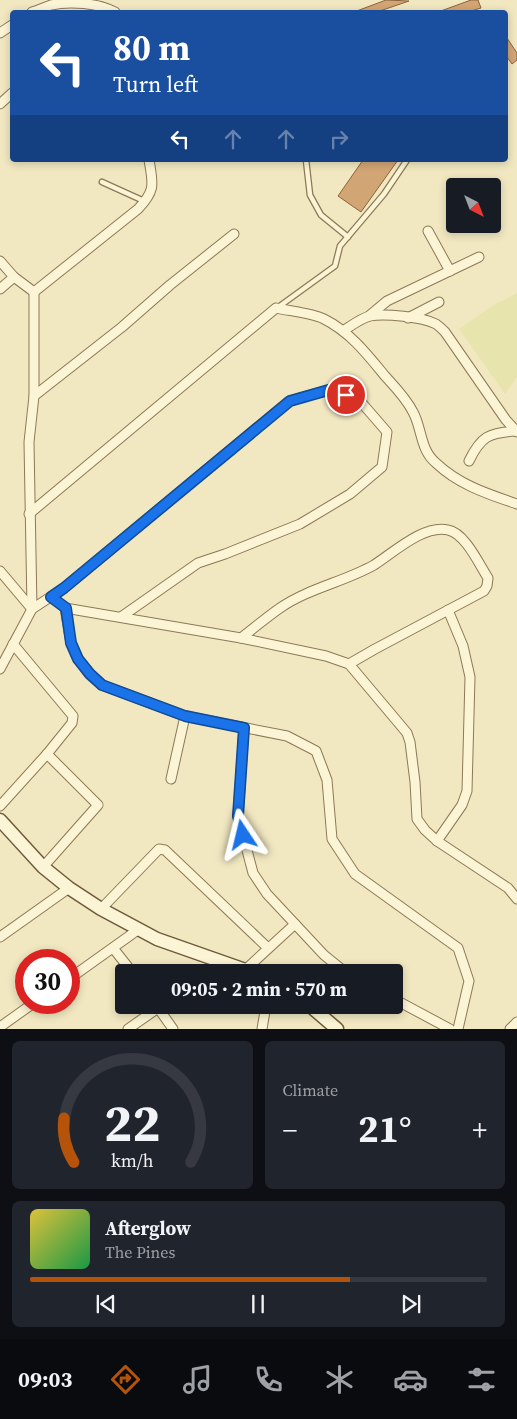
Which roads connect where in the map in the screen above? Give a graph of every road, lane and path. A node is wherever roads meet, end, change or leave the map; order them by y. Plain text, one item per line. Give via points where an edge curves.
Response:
1 (38, 10) edge
2 (109, 10) edge
3 (10, 95) edge
4 (0, 104) edge
5 (149, 162) edge
6 (306, 162) edge
7 (406, 162) edge
8 (102, 182) dead end
9 (145, 201) junction
10 (428, 231) dead end
11 (234, 234) dead end
12 (348, 237) junction
13 (479, 258) dead end
14 (0, 261) edge
15 (450, 271) junction
16 (14, 277) junction
17 (0, 289) edge
18 (34, 292) junction
19 (439, 302) dead end
20 (276, 308) junction
21 (369, 316) junction
22 (408, 318) junction
23 (343, 331) junction
24 (34, 396) junction
25 (516, 431) edge
26 (469, 461) dead end
27 (517, 504) edge
28 (29, 514) junction
29 (0, 571) edge
30 (51, 597) junction
31 (66, 608) junction
32 (32, 609) junction
33 (448, 610) junction
34 (121, 618) junction
35 (241, 638) junction
36 (13, 644) junction
37 (349, 664) junction
38 (0, 669) edge
39 (185, 716) junction
40 (244, 728) junction
41 (48, 754) junction
42 (171, 779) dead end
43 (0, 806) edge
44 (0, 820) edge
45 (437, 841) junction
46 (43, 867) junction
47 (69, 888) junction
48 (517, 899) edge
49 (101, 909) junction
50 (294, 924) junction
51 (139, 930) junction
52 (0, 936) edge
53 (113, 948) junction
54 (268, 948) junction
55 (126, 964) edge
56 (226, 964) edge
57 (255, 964) edge
58 (335, 964) edge
59 (80, 971) edge
60 (403, 1004) edge
61 (18, 1014) edge
62 (148, 1014) edge
63 (162, 1014) edge
64 (264, 1014) edge
65 (321, 1014) edge
66 (517, 1022) edge
67 (0, 1027) edge
68 (128, 1029) edge
69 (173, 1029) edge
70 (262, 1029) edge
71 (336, 1029) edge
72 (450, 1029) edge
73 (458, 1029) edge
74 (510, 1029) edge

1 - 2 street via 71,4 94,5
3 - 4 street
5 - 9 street via 154,186
6 - 12 lane via 310,195 321,216
7 - 12 lane
8 - 9 lane
9 - 18 street
10 - 15 street
11 - 24 street
12 - 20 lane via 340,246 335,266
13 - 15 street
14 - 16 street
15 - 21 street via 387,301
16 - 17 street
16 - 18 street
18 - 24 street
19 - 22 street
20 - 23 street via 322,318
20 - 28 street
21 - 22 street
21 - 23 street
22 - 25 street via 438,325
23 - 27 street via 406,399 423,444 434,462 471,487
24 - 28 street via 29,442
25 - 26 street via 488,435 475,448
28 - 32 street
29 - 32 street
30 - 31 street
30 - 32 street
30 - 34 street via 290,401 332,389 361,402 387,432 382,467 350,494 300,524 198,563
31 - 34 street
31 - 39 street via 71,643 78,659 102,685
32 - 36 street
33 - 35 street via 479,595 487,586 488,578 463,539 447,529 436,529 352,576 313,590 281,608
33 - 37 street
33 - 45 street via 463,646 470,677 467,791 462,805
34 - 35 street
35 - 37 street
36 - 38 street
36 - 41 street via 73,716 72,723
37 - 45 street via 407,733 417,819
39 - 40 street
39 - 42 street
40 - 50 street via 238,816 253,874
40 - 73 street via 287,736 316,751 327,780 332,839 356,874 458,948 470,981
41 - 43 street
41 - 46 street via 98,804
44 - 46 street
45 - 48 street via 508,888
46 - 47 street
47 - 49 street
47 - 52 street
49 - 51 street
49 - 54 street via 159,849 165,850
50 - 54 street
50 - 58 street
51 - 53 street
51 - 56 street
53 - 55 street
53 - 59 street
54 - 57 street
60 - 72 street
61 - 67 street
62 - 68 street
63 - 69 street
64 - 70 street
65 - 71 street
66 - 74 street

